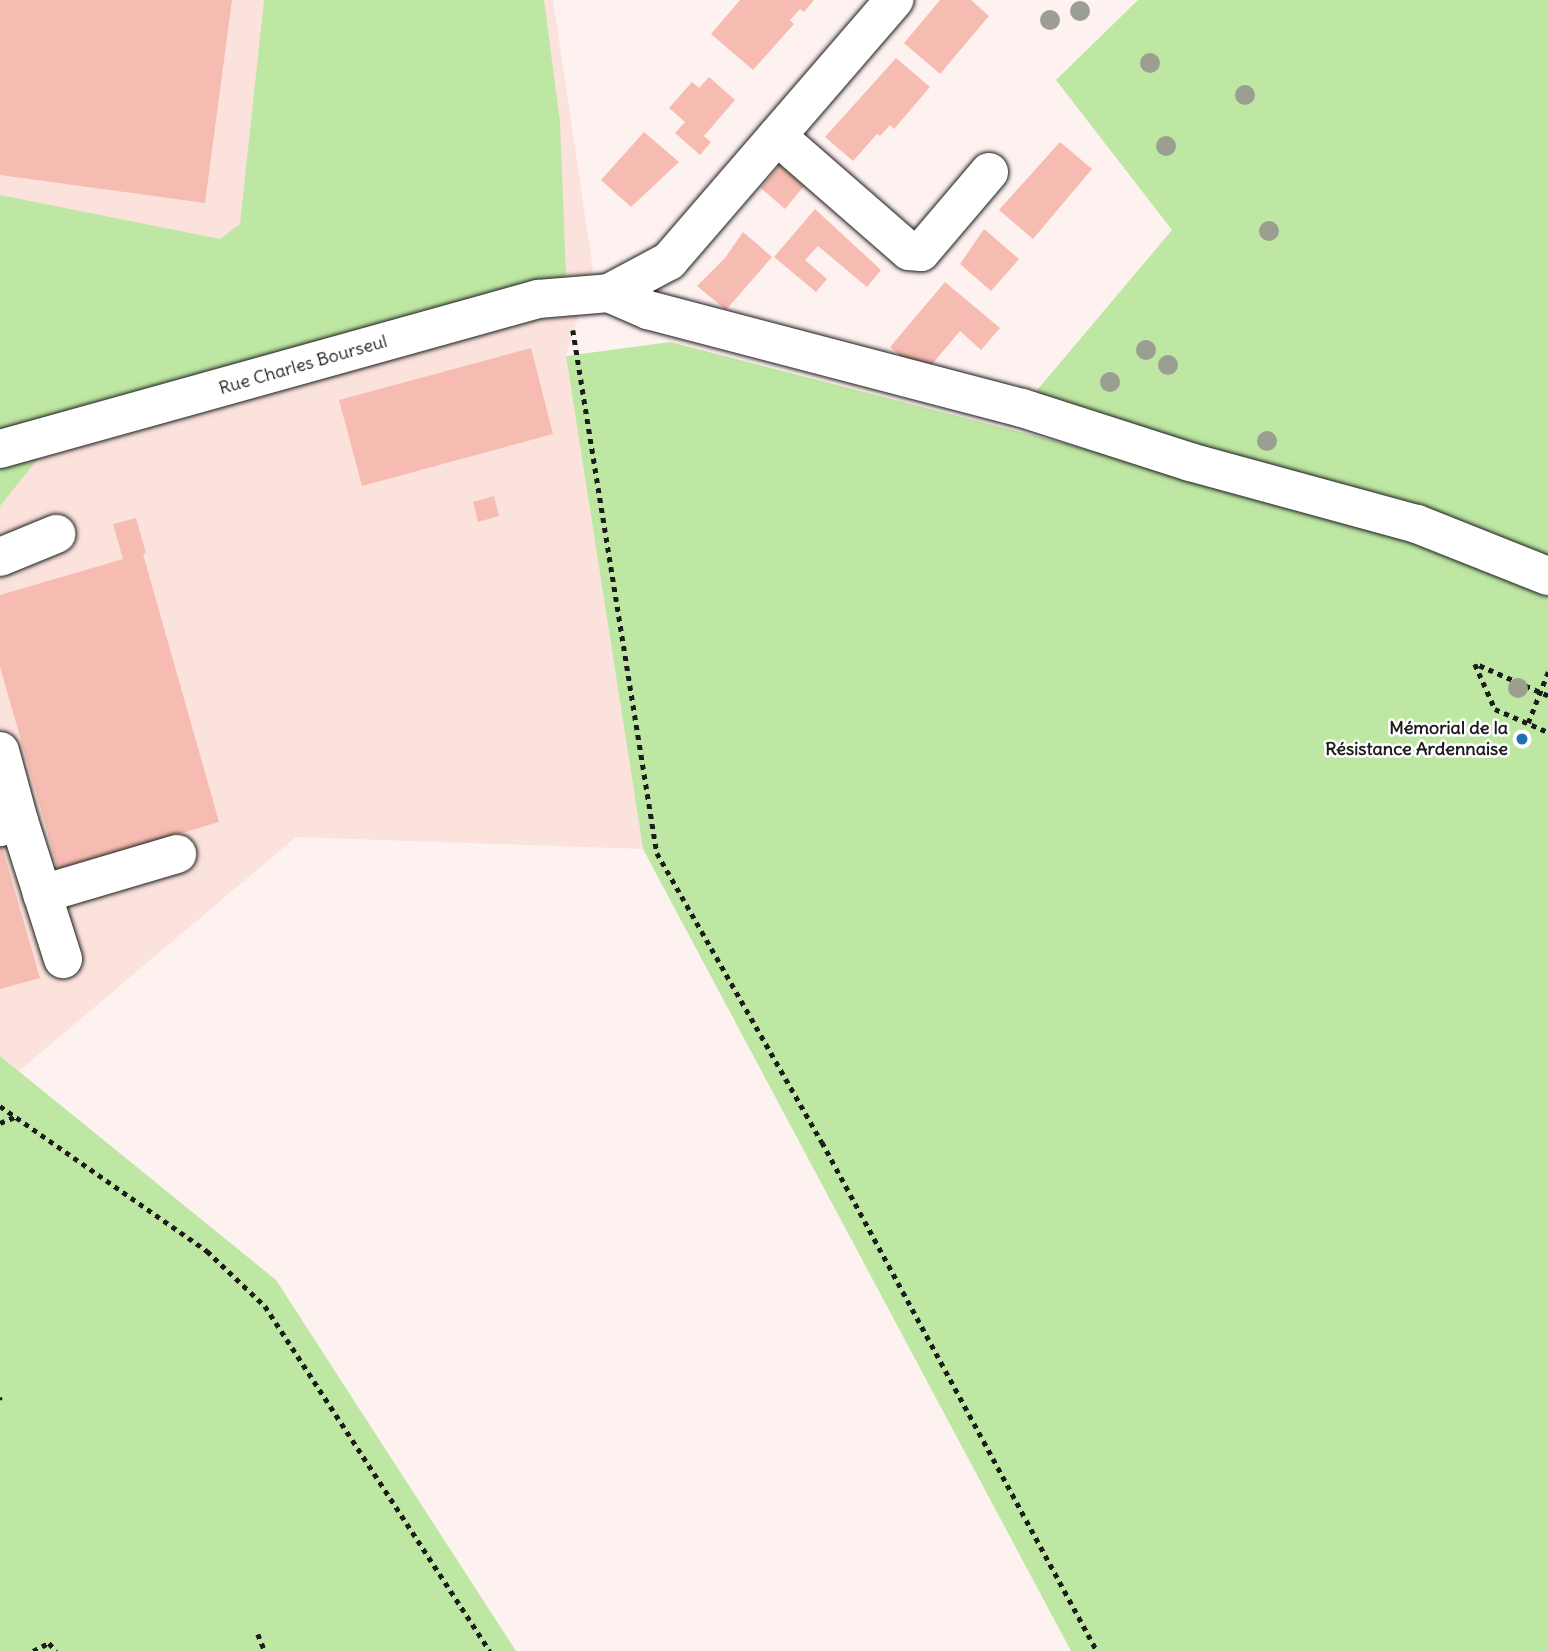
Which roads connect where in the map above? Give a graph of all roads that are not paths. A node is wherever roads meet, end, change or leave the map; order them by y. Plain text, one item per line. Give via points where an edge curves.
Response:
1 (894, 0) edge
2 (777, 136) junction
3 (989, 172) dead end
4 (609, 293) junction
5 (0, 449) edge
6 (56, 534) dead end
7 (0, 557) edge
8 (1548, 576) edge
9 (0, 751) edge
10 (10, 824) edge
11 (177, 855) dead end
12 (42, 894) junction
13 (63, 959) dead end

1 - 2 street
2 - 3 street via 909,251 920,252
2 - 4 street via 669,261
4 - 5 street, Rue Charles Bourseul via 538,299
4 - 8 street via 648,310 1022,408 1190,461 1417,524
6 - 7 street
9 - 10 street
10 - 12 street
11 - 12 street
12 - 13 street

